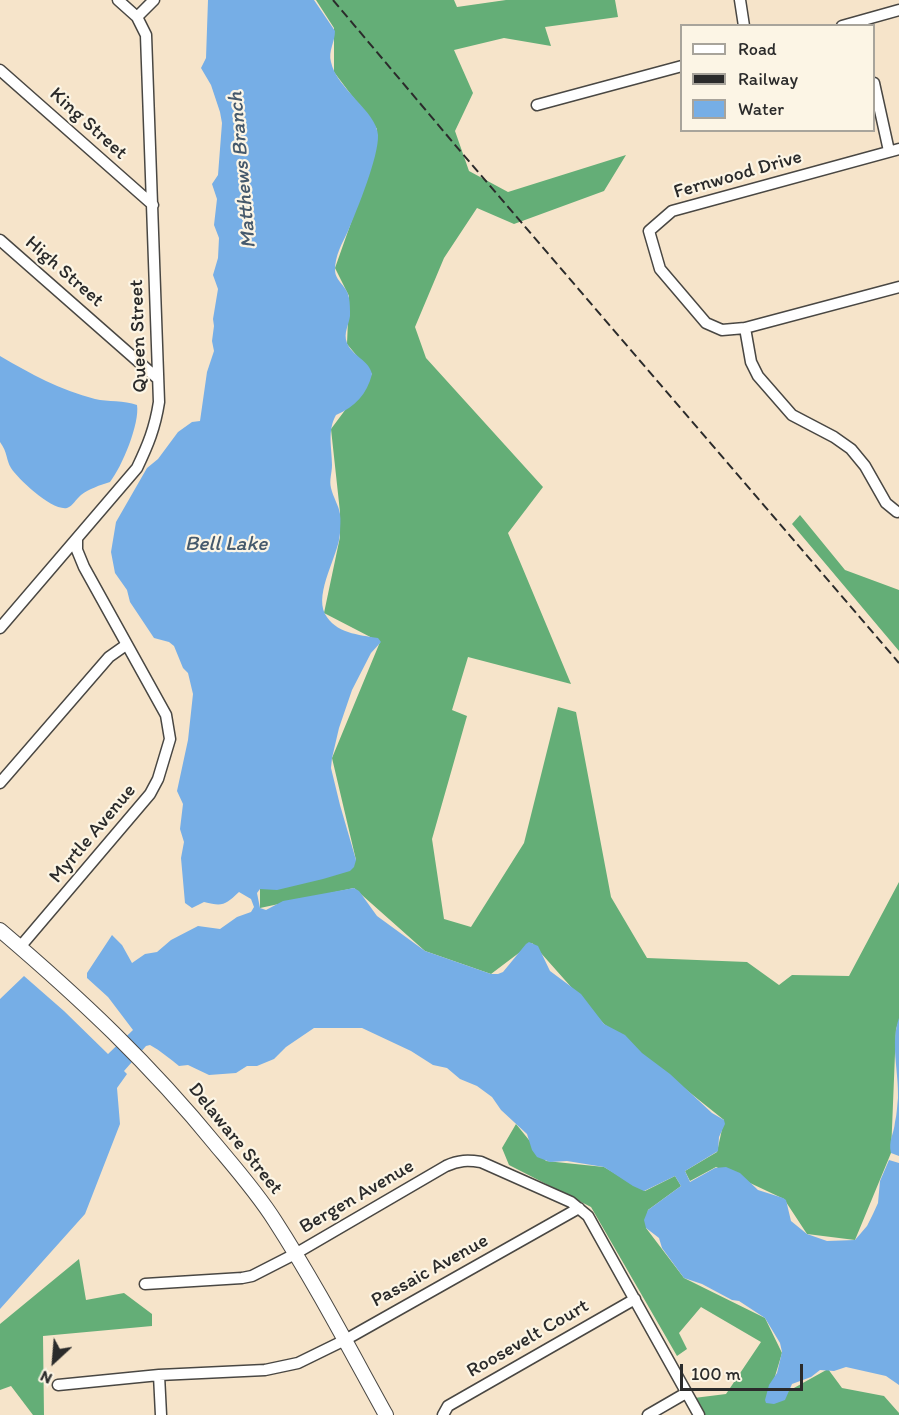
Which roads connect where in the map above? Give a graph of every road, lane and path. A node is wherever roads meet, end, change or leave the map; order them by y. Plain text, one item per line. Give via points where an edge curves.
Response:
1 (118, 0) edge
2 (154, 0) edge
3 (740, 0) edge
4 (899, 10) edge
5 (137, 17) junction
6 (860, 23) edge
7 (744, 24) edge
8 (680, 66) edge
9 (0, 70) edge
10 (875, 89) edge
11 (537, 105) dead end
12 (894, 150) edge
13 (153, 205) junction
14 (0, 240) edge
15 (899, 287) edge
16 (745, 328) junction
17 (157, 378) junction
18 (897, 512) dead end
19 (77, 539) junction
20 (0, 628) edge
21 (126, 645) junction
22 (0, 783) edge
23 (0, 930) edge
24 (20, 947) junction
25 (579, 1208) junction
26 (295, 1254) junction
27 (145, 1284) dead end
28 (634, 1299) junction
29 (345, 1340) junction
30 (159, 1376) junction
31 (58, 1385) dead end
32 (686, 1393) junction
33 (161, 1415) edge
34 (386, 1415) edge
35 (443, 1415) edge
36 (648, 1415) edge
37 (699, 1415) edge

1 - 5 street, Queen Street
2 - 5 street
3 - 7 street
4 - 6 street
5 - 13 street, Queen Street via 146,35
8 - 11 street
9 - 13 street, King Street
10 - 12 street
12 - 16 street, Fernwood Drive via 672,211 650,231 660,269 706,322 722,330
13 - 17 street, Queen Street
14 - 17 street, High Street
15 - 16 street, Fernwood Drive
16 - 18 street via 751,362 758,376 792,415 851,449 886,503
17 - 19 street, Queen Street via 159,402 150,442 137,468
19 - 20 street, Queen Street
19 - 21 street, Myrtle Avenue via 84,567
21 - 22 street via 109,657
21 - 24 street, Myrtle Avenue via 170,728 158,779 150,794
23 - 24 main road, Delaware Street
24 - 26 main road, Delaware Street via 143,1061 249,1185
25 - 26 street, Bergen Avenue via 481,1162 456,1161
25 - 28 street via 588,1216
25 - 29 street, Passaic Avenue
26 - 27 street, Bergen Avenue via 252,1276
26 - 29 main road, Delaware Street
28 - 32 street
28 - 35 street, Roosevelt Court via 448,1406
29 - 30 street, Passaic Avenue via 286,1366
29 - 34 main road, Delaware Street
30 - 31 street, Passaic Avenue
30 - 33 street
32 - 36 street
32 - 37 street

